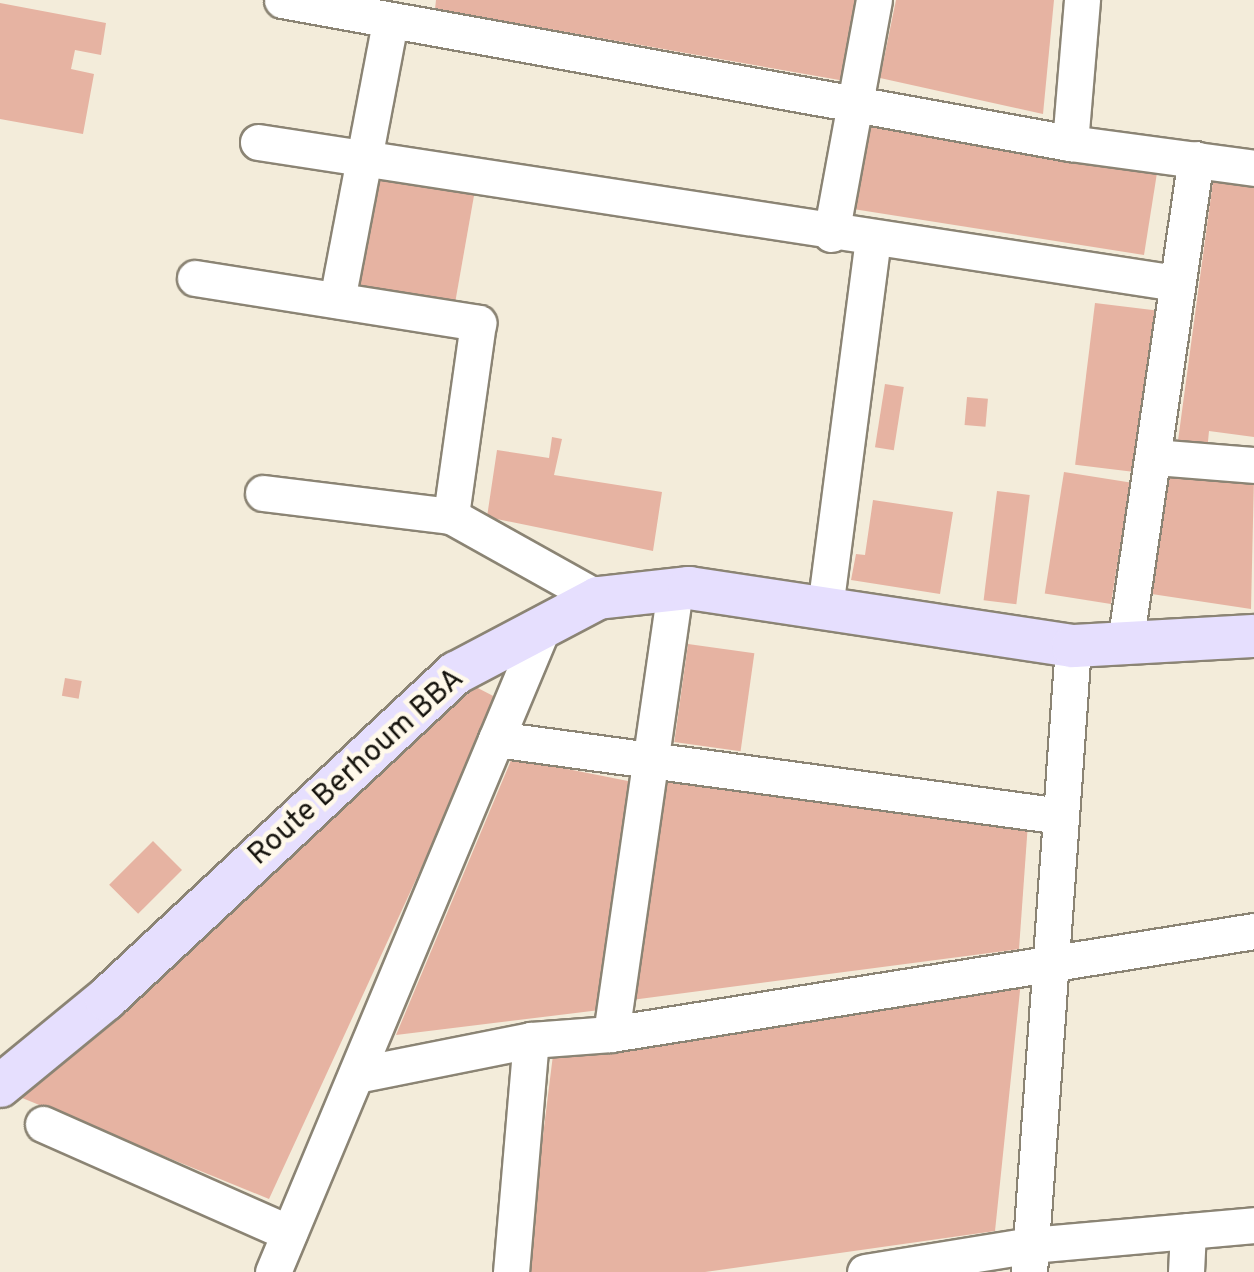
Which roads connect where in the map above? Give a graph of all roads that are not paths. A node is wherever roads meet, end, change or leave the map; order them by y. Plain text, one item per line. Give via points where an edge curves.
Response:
1 (282, 0) edge
2 (874, 0) edge
3 (1082, 0) edge
4 (411, 17) edge
5 (853, 105) junction
6 (258, 142) dead end
7 (1070, 143) junction
8 (366, 159) junction
9 (1196, 159) junction
10 (1254, 168) edge
11 (831, 234) junction
12 (873, 240) junction
13 (196, 278) dead end
14 (1176, 284) junction
15 (337, 300) junction
16 (1155, 456) junction
17 (1254, 465) edge
18 (263, 494) dead end
19 (451, 516) junction
20 (676, 589) junction
21 (598, 598) junction
22 (824, 608) junction
23 (543, 627) junction
24 (1254, 636) edge
25 (1124, 644) junction
26 (1072, 646) junction
27 (496, 740) junction
28 (650, 760) junction
29 (1061, 816) junction
30 (1254, 931) edge
31 (1052, 963) junction
32 (611, 1034) junction
33 (531, 1040) junction
34 (356, 1075) junction
35 (0, 1086) edge
36 (44, 1124) dead end
37 (1254, 1224) edge
38 (1188, 1231) junction
39 (289, 1232) junction
40 (1030, 1259) edge
41 (272, 1272) edge
42 (511, 1272) edge
43 (865, 1272) edge
44 (1186, 1272) edge

1 - 4 street
2 - 5 street
3 - 7 street
4 - 5 street
4 - 8 street
5 - 7 street
5 - 11 street
6 - 8 street
7 - 9 street
8 - 11 street
8 - 15 street
9 - 10 street
9 - 14 street
11 - 12 street
12 - 14 street
12 - 22 street
13 - 15 street
14 - 16 street
15 - 19 street via 478,323
16 - 17 street
16 - 25 street
18 - 19 street
19 - 21 street
20 - 21 main road, Route Berhoum BBA
20 - 22 main road, Route Berhoum BBA
20 - 28 street
21 - 23 main road, Route Berhoum BBA
22 - 26 main road, Route Berhoum BBA
23 - 27 street
23 - 35 main road, Route Berhoum BBA via 456,673 106,998
24 - 25 main road, Route Berhoum BBA
25 - 26 main road, Route Berhoum BBA
26 - 29 street
27 - 28 street
27 - 34 street
28 - 29 street
28 - 32 street
29 - 31 street
30 - 31 street
31 - 32 street
31 - 40 street
32 - 33 street
33 - 34 street
33 - 42 street
34 - 39 street
36 - 39 street
37 - 38 street
38 - 40 street
38 - 44 street
39 - 41 street
40 - 43 street

